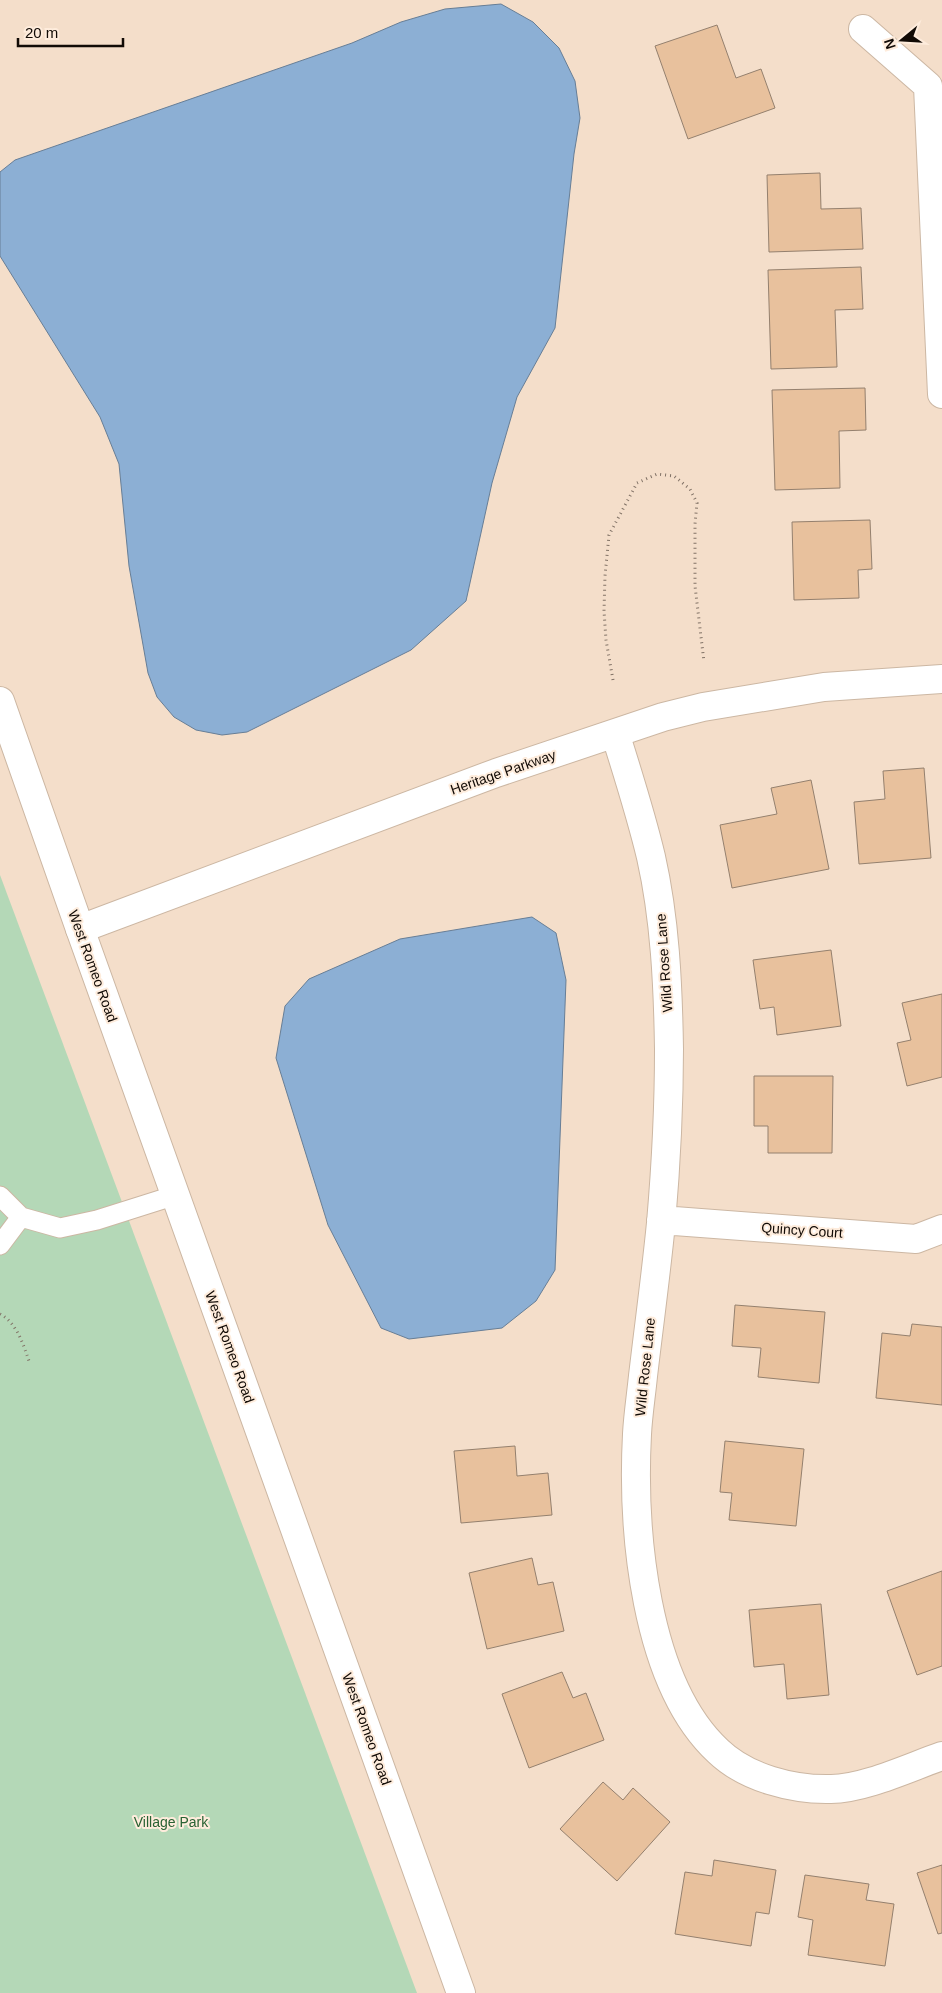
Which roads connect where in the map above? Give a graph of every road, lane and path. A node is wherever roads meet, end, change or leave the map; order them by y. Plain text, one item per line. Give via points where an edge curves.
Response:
1 (863, 29) dead end
2 (942, 394) edge
3 (704, 662) dead end
4 (942, 679) edge
5 (613, 680) dead end
6 (0, 702) edge
7 (615, 733) junction
8 (80, 929) junction
9 (176, 1195) junction
10 (0, 1196) edge
11 (21, 1217) junction
12 (661, 1220) junction
13 (942, 1229) edge
14 (0, 1245) edge
15 (0, 1314) edge
16 (29, 1361) dead end
17 (942, 1756) edge
18 (461, 1993) edge

1 - 2 street via 928,86
3 - 5 path via 695,586 697,502 690,489 674,476 656,474 637,483 609,535 604,611
4 - 7 street, Heritage Parkway via 824,687 768,696 664,716
6 - 8 street, West Romeo Road
7 - 8 street, Heritage Parkway via 496,773
7 - 12 street, Wild Rose Lane via 649,850 662,918 669,1050
8 - 9 street, West Romeo Road
9 - 11 lane via 60,1228
9 - 18 street, West Romeo Road
10 - 11 lane
11 - 14 lane
12 - 13 street, Quincy Court via 916,1239
12 - 17 street, Wild Rose Lane via 637,1434 637,1512 643,1571 656,1638 673,1686 691,1719 718,1751 741,1767 786,1785 835,1789 864,1783
15 - 16 path via 21,1338

